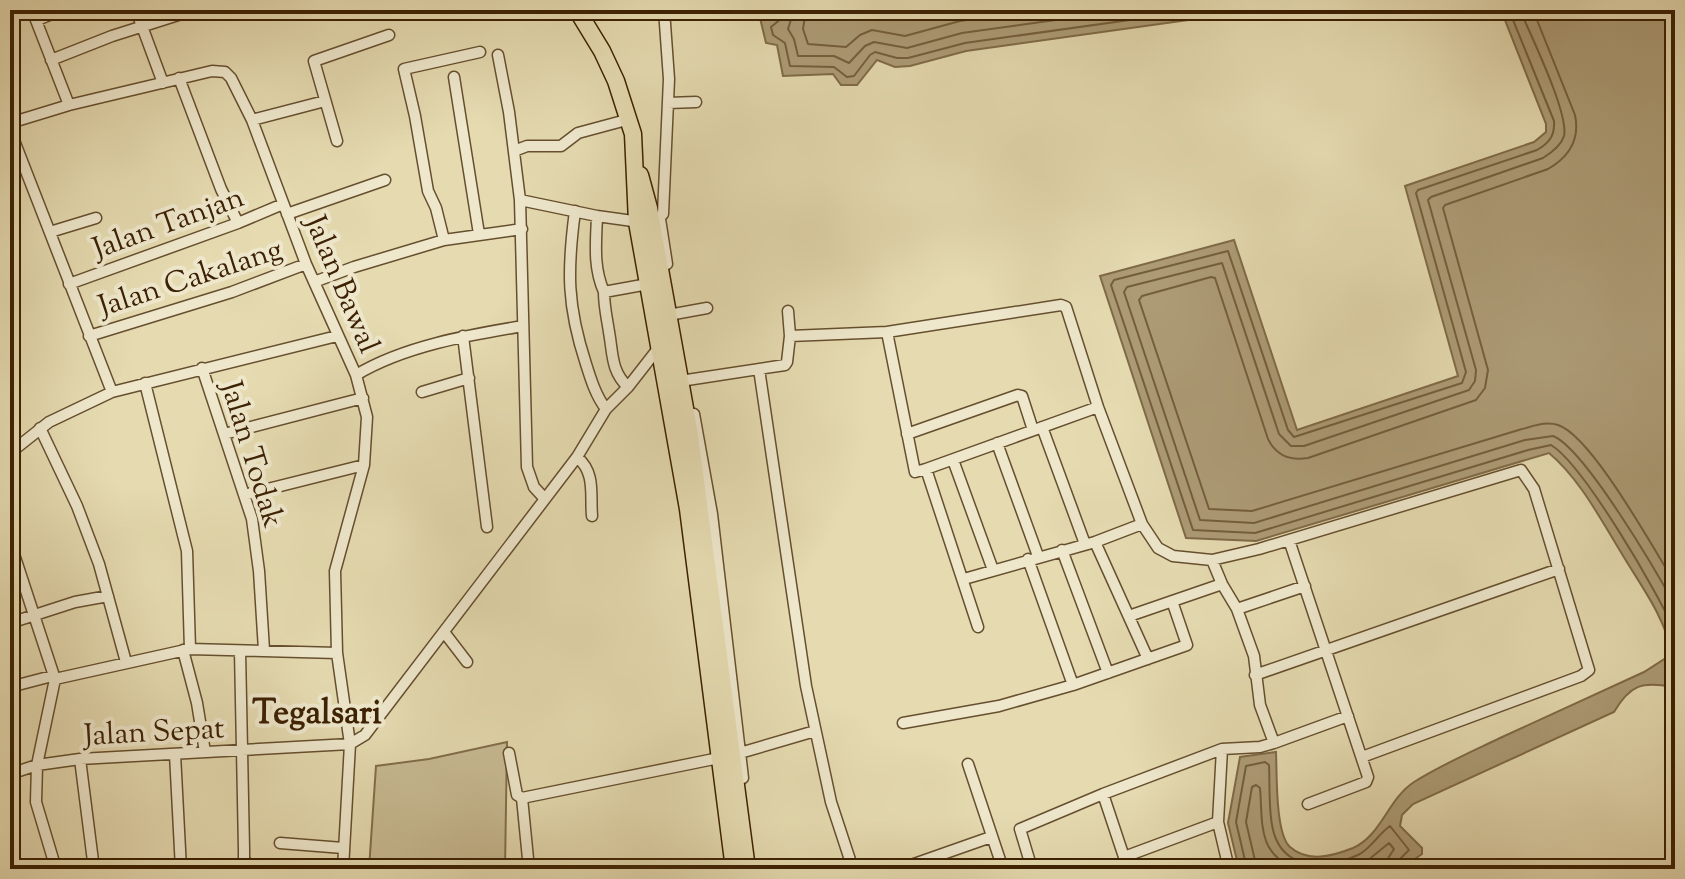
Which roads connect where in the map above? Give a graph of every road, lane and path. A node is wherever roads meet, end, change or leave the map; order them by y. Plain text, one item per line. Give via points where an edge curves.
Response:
1 (62, 10) edge
2 (136, 10) edge
3 (194, 10) edge
4 (577, 10) edge
5 (664, 10) edge
6 (34, 15) edge
7 (143, 28) junction
8 (389, 35) dead end
9 (480, 52) dead end
10 (498, 55) dead end
11 (51, 60) junction
12 (160, 74) junction
13 (454, 77) dead end
14 (179, 78) junction
15 (325, 101) junction
16 (696, 102) dead end
17 (668, 103) junction
18 (69, 105) junction
19 (630, 119) junction
20 (252, 120) junction
21 (10, 123) edge
22 (10, 130) edge
23 (337, 141) dead end
24 (514, 151) junction
25 (385, 180) dead end
26 (520, 200) junction
27 (285, 209) junction
28 (575, 211) junction
29 (597, 216) junction
30 (96, 218) dead end
31 (649, 220) junction
32 (238, 223) junction
33 (522, 229) junction
34 (50, 232) junction
35 (479, 234) junction
36 (444, 240) junction
37 (306, 264) junction
38 (314, 282) junction
39 (69, 284) junction
40 (648, 284) junction
41 (604, 292) junction
42 (707, 308) dead end
43 (788, 311) dead end
44 (674, 314) junction
45 (523, 326) junction
46 (887, 332) junction
47 (89, 336) junction
48 (337, 336) junction
49 (463, 336) junction
50 (790, 336) junction
51 (657, 348) junction
52 (202, 368) junction
53 (759, 369) junction
54 (356, 375) junction
55 (469, 378) junction
56 (687, 380) junction
57 (145, 383) junction
58 (628, 387) junction
59 (112, 392) junction
60 (422, 392) dead end
61 (363, 398) junction
62 (1098, 407) junction
63 (606, 409) junction
64 (40, 428) junction
65 (1038, 429) junction
66 (224, 434) junction
67 (907, 434) junction
68 (997, 443) junction
69 (10, 453) edge
70 (577, 457) junction
71 (953, 460) junction
72 (364, 465) junction
73 (924, 473) junction
74 (244, 495) junction
75 (545, 499) junction
76 (592, 516) dead end
77 (1142, 524) junction
78 (487, 527) dead end
79 (1289, 540) junction
80 (10, 542) edge
81 (1090, 543) junction
82 (1062, 550) junction
83 (1033, 558) junction
84 (1212, 560) junction
85 (1559, 569) junction
86 (993, 570) junction
87 (964, 579) junction
88 (1222, 584) junction
89 (1305, 586) junction
90 (108, 596) junction
91 (1172, 601) junction
92 (1237, 609) junction
93 (33, 615) junction
94 (1129, 616) junction
95 (10, 623) edge
96 (978, 627) dead end
97 (444, 632) junction
98 (186, 650) junction
99 (264, 650) junction
100 (240, 651) junction
101 (1327, 651) junction
102 (337, 653) junction
103 (1148, 659) junction
104 (126, 662) junction
105 (467, 662) dead end
106 (1108, 673) junction
107 (1255, 675) junction
108 (53, 678) junction
109 (1073, 685) junction
110 (10, 687) edge
111 (1348, 716) junction
112 (903, 723) dead end
113 (815, 731) junction
114 (1274, 743) junction
115 (350, 744) junction
116 (1222, 749) junction
117 (241, 750) junction
118 (205, 752) junction
119 (509, 753) dead end
120 (740, 753) junction
121 (175, 754) junction
122 (1362, 757) junction
123 (80, 759) junction
124 (714, 759) junction
125 (968, 764) dead end
126 (37, 765) junction
127 (10, 774) edge
128 (1103, 794) junction
129 (522, 798) junction
130 (1308, 804) dead end
131 (1218, 822) junction
132 (991, 837) junction
133 (280, 843) dead end
134 (343, 848) junction
135 (1124, 857) junction
136 (181, 867) edge
137 (56, 869) edge
138 (94, 869) edge
139 (109, 869) edge
140 (251, 869) edge
141 (343, 869) edge
142 (529, 869) edge
143 (726, 869) edge
144 (734, 869) edge
145 (747, 869) edge
146 (755, 869) edge
147 (853, 869) edge
148 (900, 869) edge
149 (1003, 869) edge
150 (1032, 869) edge
151 (1128, 869) edge
152 (1229, 869) edge

1 - 6 street
2 - 7 street
3 - 7 street
4 - 19 highway via 602,51
5 - 17 street
6 - 11 street
7 - 11 street
7 - 12 street
8 - 15 street via 314,61
9 - 36 street via 404,69 428,191
10 - 24 street
11 - 18 street
12 - 14 street, Jalan Bawal
12 - 18 street, Jalan Bawal
13 - 35 street
14 - 20 street, Jalan Bawal via 225,72
14 - 32 street
15 - 20 street
15 - 23 street
16 - 17 street
17 - 31 street via 663,214
18 - 21 street, Jalan Bawal
19 - 24 street via 578,133 561,146
19 - 31 highway
20 - 27 street, Jalan Bawal
22 - 34 street
24 - 26 street
25 - 27 street, Jalan Tanjan
26 - 28 street
26 - 33 street
27 - 32 street, Jalan Tanjan
27 - 37 street, Jalan Bawal
28 - 29 street
28 - 63 street via 570,299 592,383
29 - 31 street
29 - 41 street via 595,257
30 - 34 street
31 - 40 highway
31 - 44 street
31 - 145 highway via 693,451
32 - 39 street, Jalan Tanjan
33 - 35 street
33 - 45 street
34 - 39 street
35 - 36 street
36 - 38 street
37 - 38 street, Jalan Bawal
37 - 47 street, Jalan Cakalang
38 - 48 street, Jalan Bawal
39 - 47 street
40 - 41 street
40 - 51 highway
41 - 58 street via 613,363
42 - 44 street
43 - 50 street
44 - 56 street
45 - 49 street
45 - 75 street via 527,467
46 - 50 street
46 - 62 street via 1066,307
46 - 67 street
47 - 59 street
48 - 52 street
48 - 54 street, Jalan Bawal
49 - 54 street
49 - 55 street
50 - 53 street via 785,365
51 - 58 street
51 - 124 street
51 - 144 highway via 692,539
52 - 57 street
52 - 66 street, Jalan Todak
53 - 56 street
53 - 113 street
54 - 61 street, Jalan Bawal
55 - 60 street
55 - 78 street
56 - 120 street via 712,514
57 - 59 street
57 - 98 street via 187,551
58 - 63 street
59 - 64 street
61 - 66 street
61 - 72 street, Jalan Bawal
62 - 65 street
62 - 77 street
63 - 70 street
64 - 69 street
64 - 90 street via 77,506
65 - 67 street via 1018,395
65 - 68 street
65 - 81 street
66 - 74 street, Jalan Todak
67 - 73 street
68 - 71 street
68 - 83 street
70 - 75 street
70 - 76 street via 592,487
71 - 73 street
71 - 86 street
72 - 74 street
72 - 102 street, Jalan Bawal via 335,571
73 - 87 street
74 - 99 street, Jalan Todak via 255,536
75 - 97 street
77 - 81 street
77 - 84 street via 1165,552
79 - 84 street
79 - 85 street via 1521,470 1534,489
79 - 89 street
80 - 93 street
81 - 82 street
81 - 94 street
82 - 83 street
82 - 106 street
83 - 86 street
83 - 109 street
84 - 88 street
85 - 101 street
85 - 122 street via 1588,663 1586,674
86 - 87 street
87 - 96 street
88 - 91 street
88 - 92 street
89 - 92 street
89 - 101 street
90 - 93 street
90 - 104 street
91 - 94 street
91 - 103 street via 1188,644
92 - 107 street via 1254,656
93 - 95 street
93 - 108 street
94 - 103 street
97 - 105 street
97 - 115 street via 365,735
98 - 100 street
98 - 104 street
98 - 118 street
99 - 100 street
99 - 102 street
100 - 117 street
101 - 107 street
101 - 111 street
102 - 115 street, Jalan Bawal
103 - 106 street
104 - 108 street
106 - 109 street
107 - 114 street
108 - 110 street
108 - 126 street
109 - 112 street via 999,706
111 - 114 street
111 - 122 street
113 - 120 street
113 - 147 street
114 - 116 street
115 - 117 street, Jalan Sepat
115 - 134 street, Jalan Bawal
116 - 128 street
116 - 131 street
117 - 118 street, Jalan Sepat
117 - 140 street via 244,859
118 - 121 street, Jalan Sepat
119 - 129 street
120 - 146 street
121 - 123 street, Jalan Sepat
121 - 136 street
122 - 130 street via 1366,782
123 - 126 street, Jalan Sepat
123 - 138 street
124 - 129 street
124 - 143 street
125 - 132 street
126 - 127 street, Jalan Sepat
126 - 137 street via 36,802
128 - 135 street
128 - 150 street via 1020,829
129 - 142 street
131 - 135 street
131 - 152 street
132 - 148 street
132 - 149 street
133 - 134 street
134 - 141 street, Jalan Bawal
135 - 151 street
136 - 139 street

